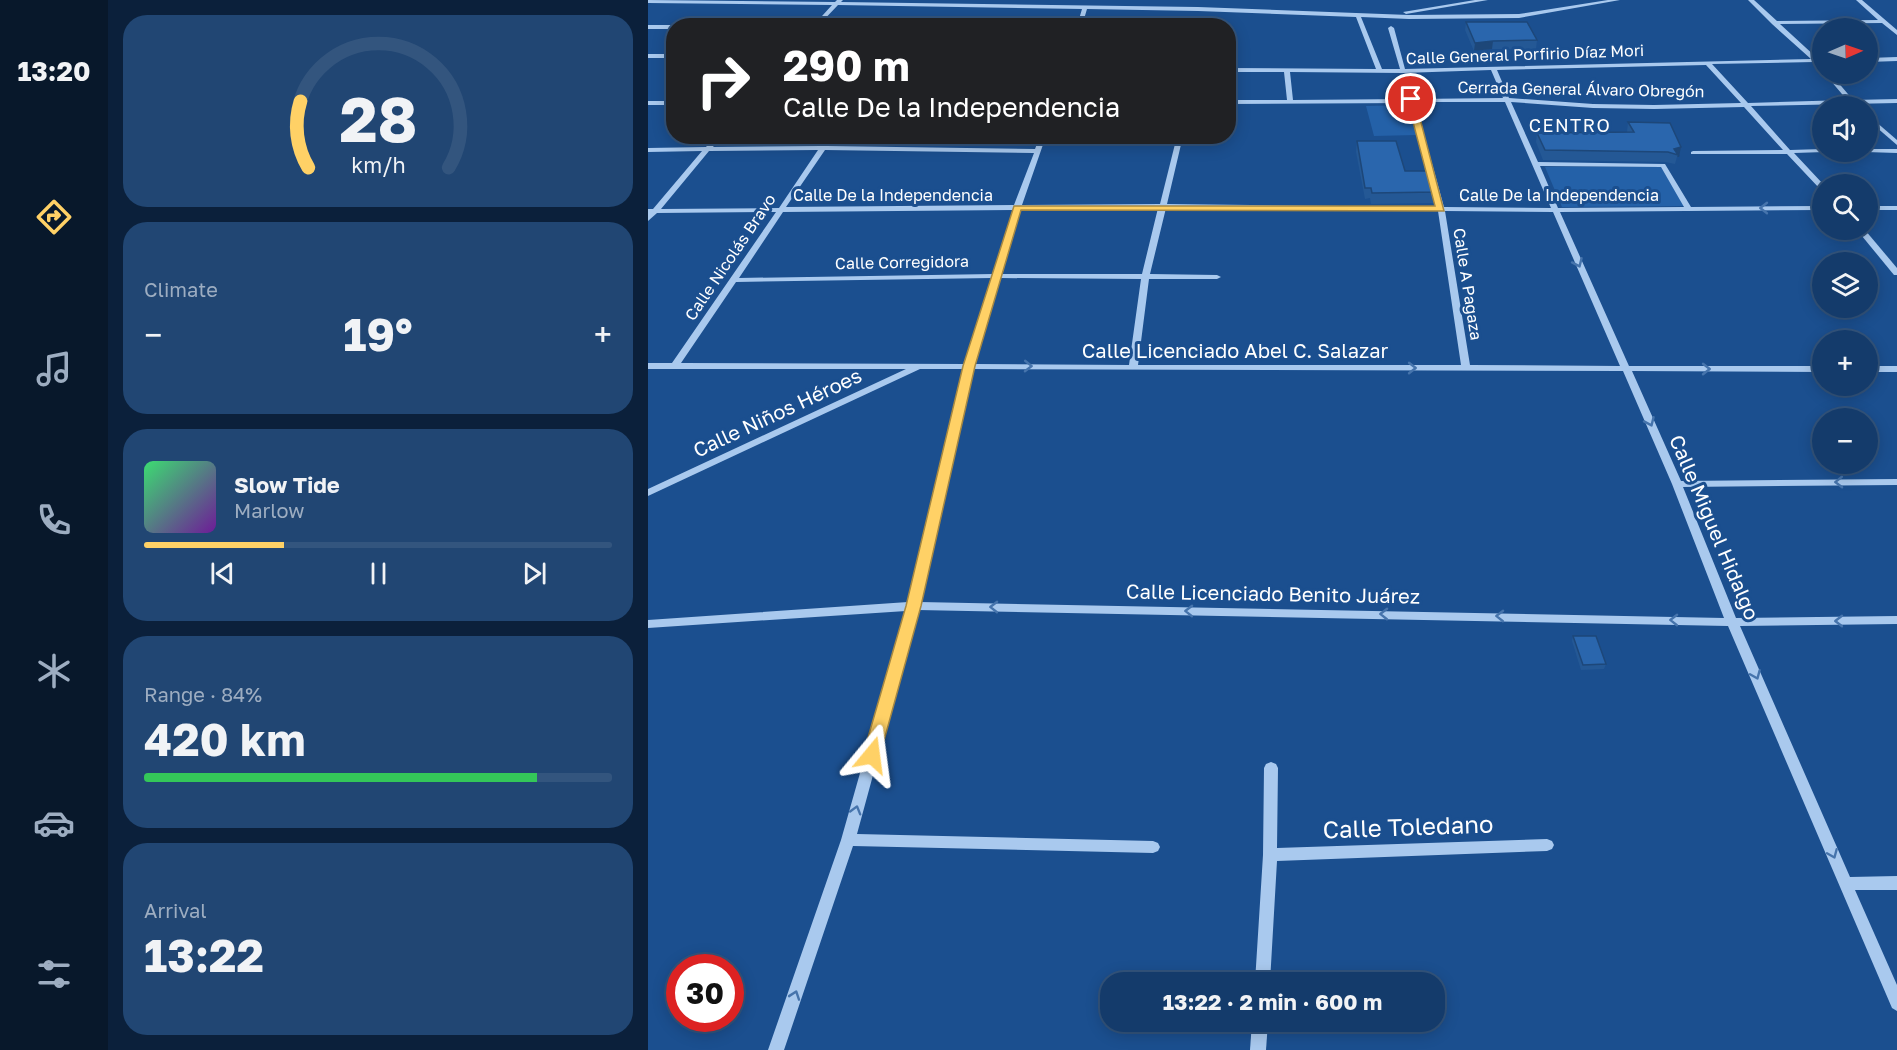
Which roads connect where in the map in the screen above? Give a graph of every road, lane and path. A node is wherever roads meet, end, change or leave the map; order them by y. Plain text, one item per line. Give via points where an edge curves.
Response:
1 (1485, 0) edge
2 (1617, 0) edge
3 (1751, 0) edge
4 (1859, 0) edge
5 (648, 1) edge
6 (728, 1) edge
7 (838, 2) edge
8 (1601, 2) edge
9 (1085, 8) junction
10 (1358, 16) junction
11 (1389, 16) junction
12 (823, 18) edge
13 (1082, 18) edge
14 (1884, 21) junction
15 (1774, 23) junction
16 (648, 27) edge
17 (666, 27) edge
18 (1391, 28) dead end
19 (1897, 33) edge
20 (1812, 54) edge
21 (648, 56) edge
22 (666, 57) edge
23 (1897, 59) edge
24 (1812, 60) edge
25 (1878, 60) edge
26 (1707, 62) junction
27 (1493, 68) junction
28 (1236, 70) edge
29 (1402, 71) junction
30 (1287, 72) junction
31 (1380, 72) junction
32 (1836, 84) edge
33 (1846, 96) edge
34 (1411, 99) junction
35 (1507, 100) junction
36 (1290, 101) junction
37 (1878, 101) edge
38 (1897, 101) edge
39 (1236, 102) edge
40 (666, 103) edge
41 (1812, 103) edge
42 (648, 104) edge
43 (1747, 106) junction
44 (1878, 126) edge
45 (1897, 143) edge
46 (712, 144) edge
47 (826, 144) edge
48 (1039, 144) edge
49 (1178, 144) edge
50 (823, 148) junction
51 (707, 149) junction
52 (648, 150) edge
53 (1788, 150) junction
54 (1037, 151) junction
55 (1812, 151) edge
56 (1878, 151) edge
57 (1897, 151) edge
58 (1693, 153) dead end
59 (1536, 164) junction
60 (1812, 177) edge
61 (1161, 206) junction
62 (1017, 208) junction
63 (1689, 208) junction
64 (1812, 208) edge
65 (1878, 208) edge
66 (1897, 208) edge
67 (780, 209) junction
68 (1441, 209) junction
69 (1554, 210) junction
70 (652, 211) edge
71 (648, 219) edge
72 (1869, 240) edge
73 (1897, 273) edge
74 (999, 276) junction
75 (1145, 277) junction
76 (1217, 277) dead end
77 (732, 280) junction
78 (648, 366) edge
79 (675, 366) junction
80 (921, 366) junction
81 (969, 366) junction
82 (1133, 368) junction
83 (1466, 369) junction
84 (1626, 369) junction
85 (1812, 369) edge
86 (1878, 369) edge
87 (1897, 369) edge
88 (1897, 482) edge
89 (1677, 484) junction
90 (648, 493) edge
91 (913, 606) junction
92 (1897, 620) edge
93 (1732, 622) junction
94 (648, 624) edge
95 (1271, 768) dead end
96 (848, 840) junction
97 (1547, 845) dead end
98 (1153, 847) dead end
99 (1270, 855) junction
100 (1845, 884) junction
101 (1897, 884) edge
102 (1263, 972) edge
103 (1897, 1003) edge
104 (1259, 1032) edge
105 (776, 1050) edge
106 (1258, 1050) edge

1 - 11 street
2 - 8 street
3 - 15 street
4 - 14 street
5 - 6 street
6 - 7 street
7 - 9 street
7 - 12 street
8 - 11 street via 1519,16
9 - 10 street
9 - 13 street
10 - 11 street
10 - 31 street
14 - 15 street
14 - 19 street
15 - 20 street
16 - 17 street
18 - 29 street
21 - 22 street
23 - 25 street
24 - 26 street, Calle General Porfirio Díaz Mori
26 - 27 street, Calle General Porfirio Díaz Mori
26 - 43 street
27 - 29 street, Calle General Porfirio Díaz Mori
27 - 35 street, Calle Miguel Hidalgo
28 - 30 street, Calle General Porfirio Díaz Mori
29 - 31 street, Calle General Porfirio Díaz Mori
30 - 31 street, Calle General Porfirio Díaz Mori
30 - 36 street
32 - 33 street
34 - 35 street, Cerrada General Álvaro Obregón
34 - 36 street, Cerrada General Álvaro Obregón
34 - 68 street, Calle A Pagaza
35 - 43 street, Cerrada General Álvaro Obregón via 1593,106
35 - 59 street, Calle Miguel Hidalgo
36 - 39 street, Cerrada General Álvaro Obregón
37 - 38 street, Cerrada General Álvaro Obregón
40 - 42 street
41 - 43 street, Cerrada General Álvaro Obregón
43 - 53 street
44 - 45 street
46 - 51 street
47 - 50 street, Calle Nicolás Bravo
48 - 54 street
49 - 61 street
50 - 51 street
50 - 54 street
50 - 67 street, Calle Nicolás Bravo
51 - 52 street
51 - 70 street
53 - 55 street
53 - 58 street
53 - 60 street
54 - 62 street
56 - 57 street
59 - 63 street via 1663,165
59 - 69 street, Calle Miguel Hidalgo
61 - 62 street, Calle De la Independencia
61 - 68 street, Calle De la Independencia
61 - 75 street
62 - 67 street, Calle De la Independencia
62 - 74 street
64 -> 63 street, Calle De la Independencia
63 - 69 street, Calle De la Independencia
65 - 66 street
67 - 70 street, Calle De la Independencia
67 - 77 street, Calle Nicolás Bravo
68 - 69 street, Calle De la Independencia
68 - 83 street, Calle A Pagaza
69 -> 84 street, Calle Miguel Hidalgo
70 - 71 street
72 - 73 street
74 - 75 street, Calle Corregidora
74 - 77 street, Calle Corregidora
74 - 81 street
75 - 76 street, Calle Corregidora
75 - 82 street
77 - 79 street, Calle Nicolás Bravo
78 - 79 street, Calle Licenciado Abel C. Salazar
79 - 80 street, Calle Licenciado Abel C. Salazar
80 - 81 street, Calle Licenciado Abel C. Salazar
80 - 90 street, Calle Niños Héroes
81 -> 82 street, Calle Licenciado Abel C. Salazar
81 - 91 street
82 -> 83 street, Calle Licenciado Abel C. Salazar
83 - 84 street, Calle Licenciado Abel C. Salazar
84 -> 85 street, Calle Licenciado Abel C. Salazar
84 -> 89 street, Calle Miguel Hidalgo
86 - 87 street
88 -> 89 street
89 - 93 street, Calle Miguel Hidalgo
93 -> 91 street, Calle Licenciado Benito Juárez
91 - 94 street, Calle Licenciado Benito Juárez
96 -> 91 street
92 -> 93 street, Calle Licenciado Benito Juárez
93 -> 100 street, Calle Miguel Hidalgo
95 - 99 street
96 - 98 street
105 -> 96 street
97 - 99 street, Calle Toledano
99 - 102 street
100 - 101 street
100 - 103 street, Calle Miguel Hidalgo
104 - 106 street

